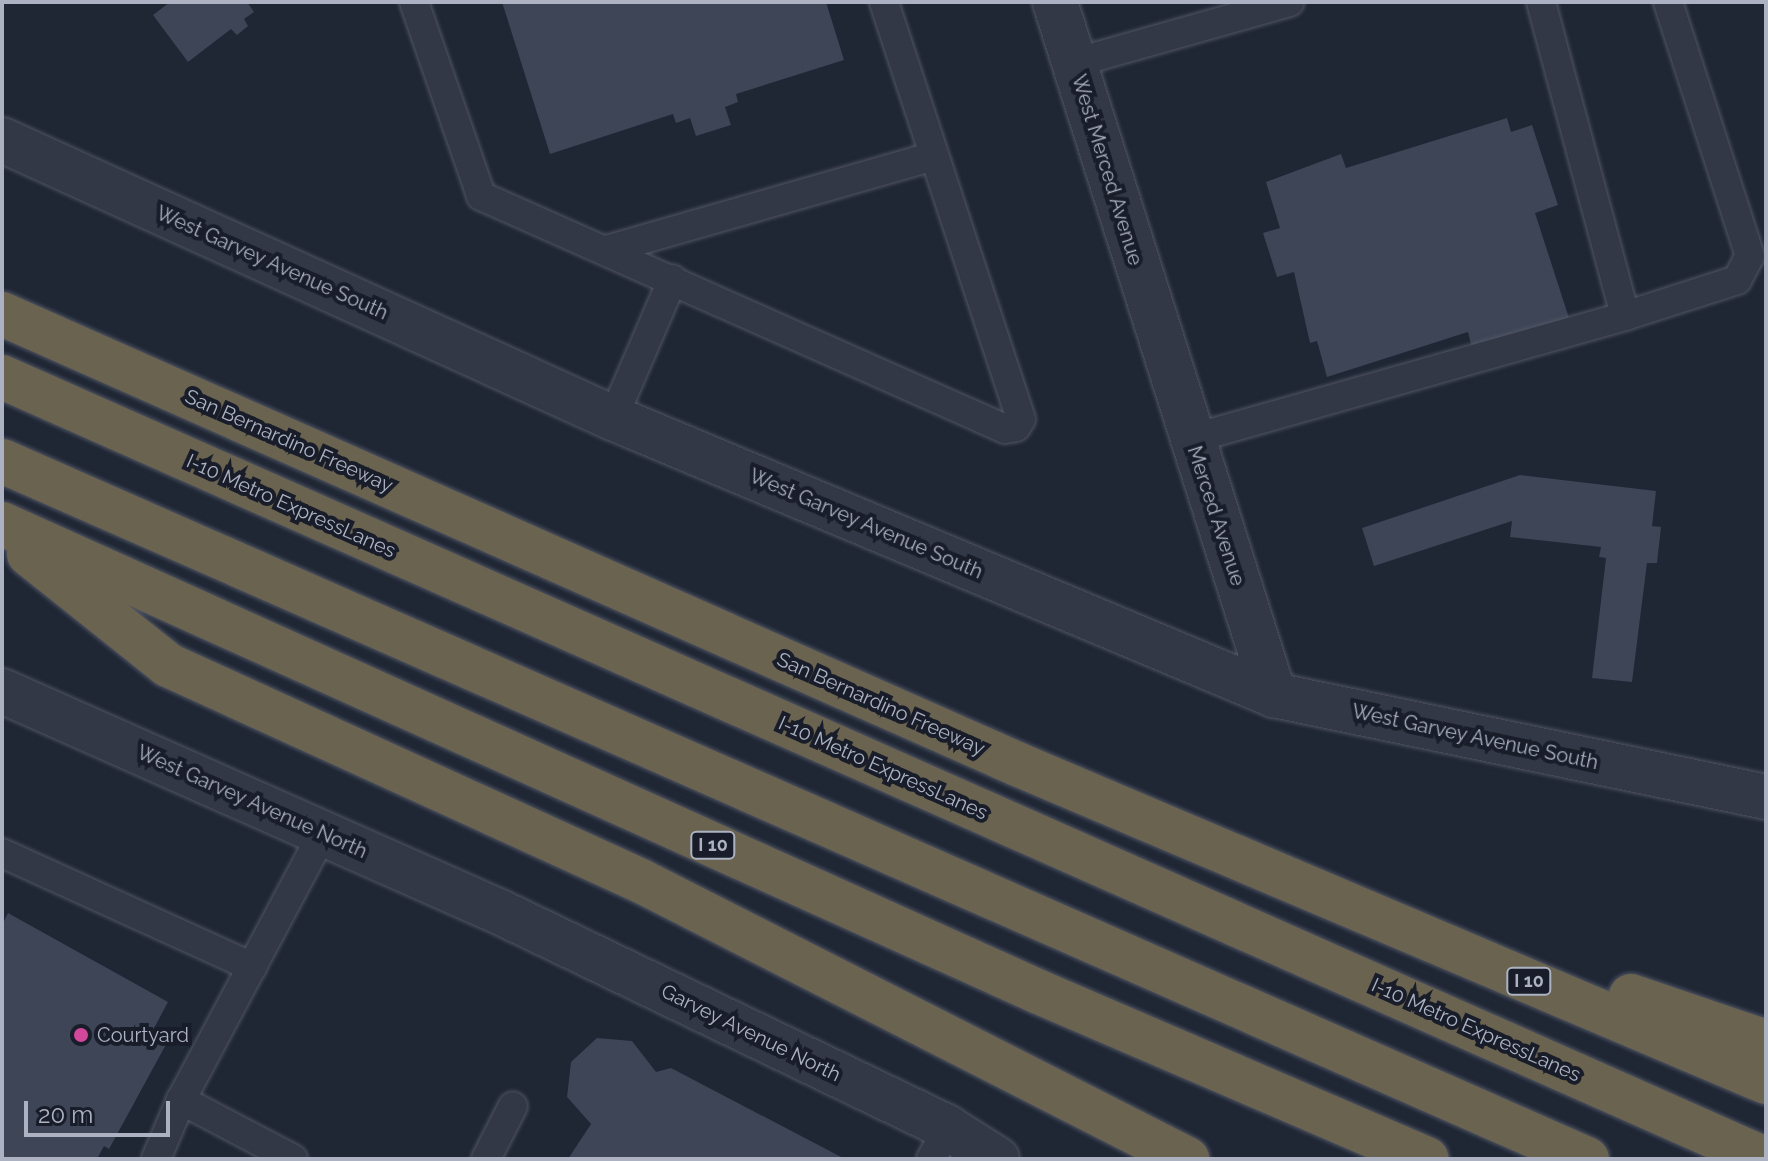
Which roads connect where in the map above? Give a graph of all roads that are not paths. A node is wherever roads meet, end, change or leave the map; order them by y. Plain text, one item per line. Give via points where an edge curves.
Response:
1 (414, 2) edge
2 (884, 2) edge
3 (1055, 2) edge
4 (1290, 2) edge
5 (1541, 2) edge
6 (1668, 2) edge
7 (1074, 63) junction
8 (2, 140) edge
9 (933, 156) junction
10 (606, 250) junction
11 (673, 279) junction
12 (2, 314) edge
13 (1625, 316) junction
14 (1158, 338) joint
15 (2, 377) edge
16 (613, 418) junction
17 (1191, 439) junction
18 (2, 461) edge
19 (2, 524) edge
20 (2, 532) edge
21 (2, 691) edge
22 (1274, 695) junction
23 (1766, 797) edge
24 (323, 833) junction
25 (2, 853) edge
26 (1292, 880) junction
27 (502, 913) joint
28 (252, 967) junction
29 (1766, 1042) edge
30 (1766, 1082) edge
31 (181, 1100) junction
32 (513, 1106) dead end
33 (939, 1144) edge
34 (156, 1159) edge
35 (293, 1159) edge
36 (486, 1159) edge
37 (997, 1159) edge
38 (1187, 1159) edge
39 (1427, 1159) edge
40 (1587, 1159) edge
41 (1765, 1159) edge

1 - 10 lane via 481,196
2 - 9 lane
3 - 7 street, West Merced Avenue
4 - 7 lane
5 - 13 lane
6 - 13 lane via 1750,256 1737,280
7 - 14 street, West Merced Avenue
8 - 16 street, West Garvey Avenue South
9 - 10 lane
9 - 11 lane via 1021,419 1016,427 1005,429
10 - 11 lane
11 - 16 lane
12 - 26 highway, San Bernardino Freeway / I 10 via 1003,758
13 - 17 lane
14 - 17 street, Merced Avenue
15 - 41 highway, I-10 Metro ExpressLanes
16 - 22 street, West Garvey Avenue South
17 - 22 street, Merced Avenue
18 - 40 highway
19 - 39 highway, I 10 via 1039,992
20 - 38 highway via 168,665 641,881
21 - 24 street, West Garvey Avenue North
22 - 23 street, West Garvey Avenue South
24 - 27 street, West Garvey Avenue North
24 - 28 lane
25 - 28 lane
26 - 29 highway
26 - 30 highway, San Bernardino Freeway / I 10
27 - 33 street, Garvey Avenue North
28 - 31 lane
31 - 34 lane
31 - 35 lane
32 - 36 lane
33 - 37 street, Garvey Avenue North

